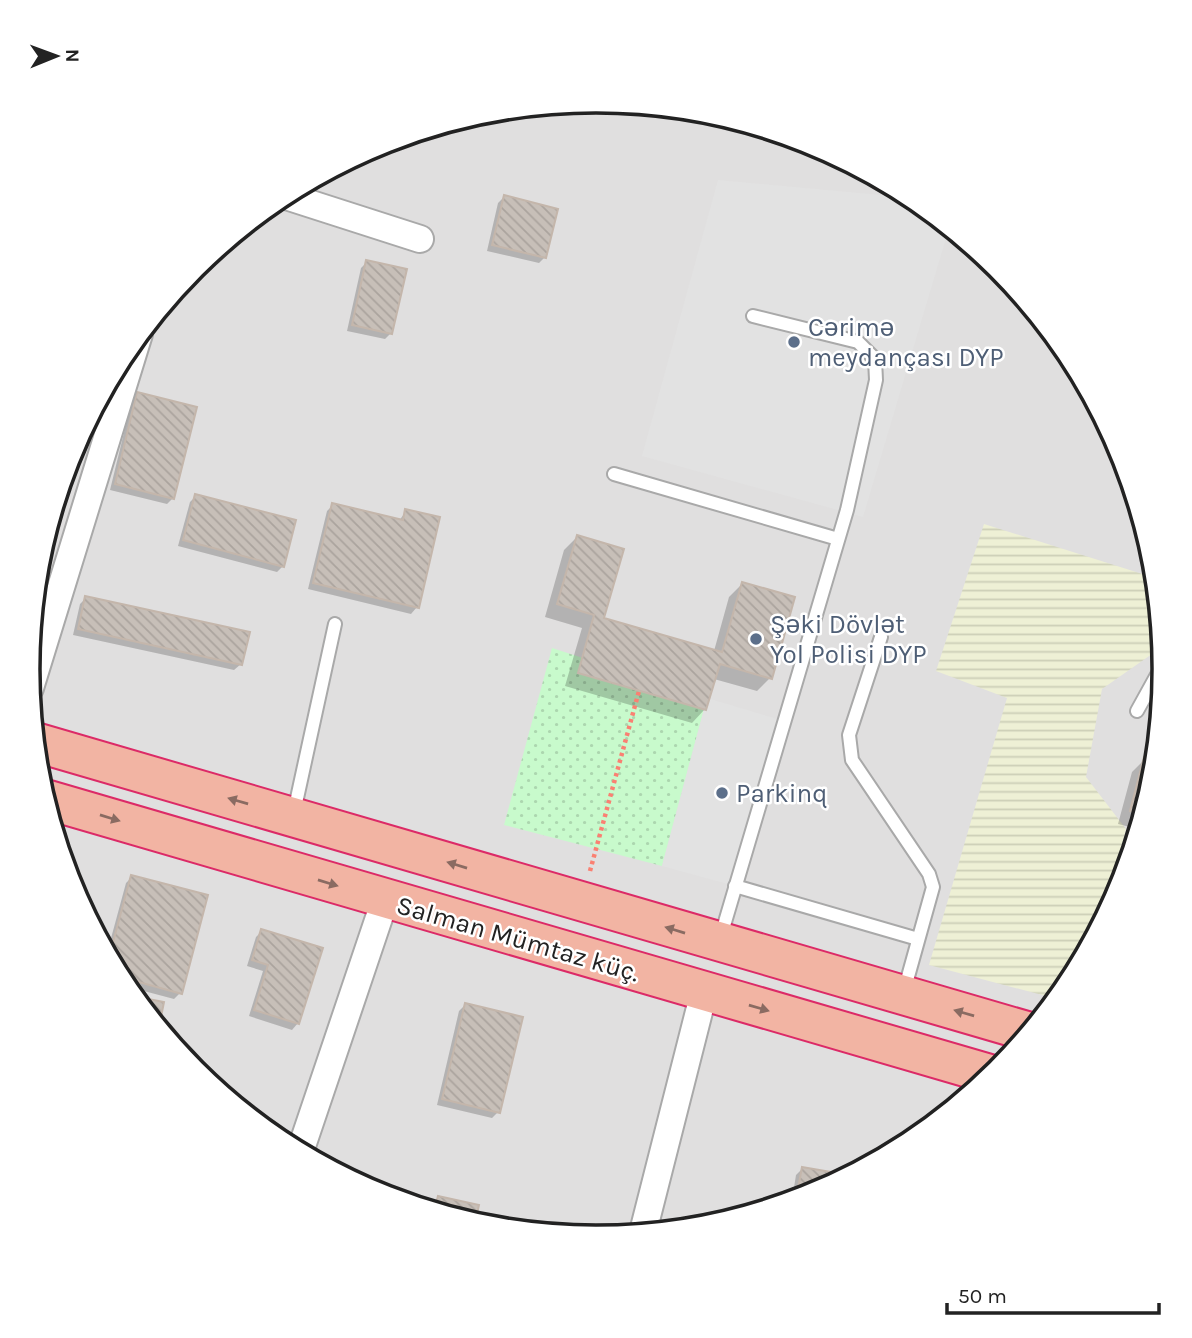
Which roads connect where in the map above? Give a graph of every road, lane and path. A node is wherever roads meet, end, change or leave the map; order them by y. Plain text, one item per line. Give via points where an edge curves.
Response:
1 (298, 200) edge
2 (420, 239) dead end
3 (753, 316) dead end
4 (114, 392) edge
5 (614, 474) dead end
6 (838, 539) junction
7 (47, 589) edge
8 (44, 609) edge
9 (335, 624) dead end
10 (881, 636) dead end
11 (1152, 685) edge
12 (639, 691) dead end
13 (1137, 711) dead end
14 (46, 745) edge
15 (74, 754) junction
16 (55, 795) edge
17 (57, 802) edge
18 (293, 816) junction
19 (735, 886) junction
20 (385, 900) junction
21 (581, 902) junction
22 (918, 939) junction
23 (718, 943) junction
24 (704, 992) junction
25 (903, 996) junction
26 (1019, 1029) edge
27 (975, 1075) edge
28 (304, 1141) edge
29 (645, 1223) edge

1 - 2 street
3 - 6 lane via 858,342 875,359 876,380
4 - 7 street
5 - 6 lane
6 - 19 lane
7 - 8 street
9 - 18 lane
10 - 22 lane via 849,735 852,760 929,874 933,887
11 - 13 lane
12 - 21 path
14 - 15 highway
15 - 16 highway
18 -> 15 highway
17 -> 20 highway, Salman Mümtaz küç.
21 -> 18 highway
19 - 22 lane
19 - 23 lane
20 - 24 highway, Salman Mümtaz küç.
20 - 28 street
23 -> 21 highway
22 - 25 lane
23 - 24 highway
23 - 25 highway
24 -> 27 highway, Salman Mümtaz küç.
24 - 29 street
26 -> 25 highway

